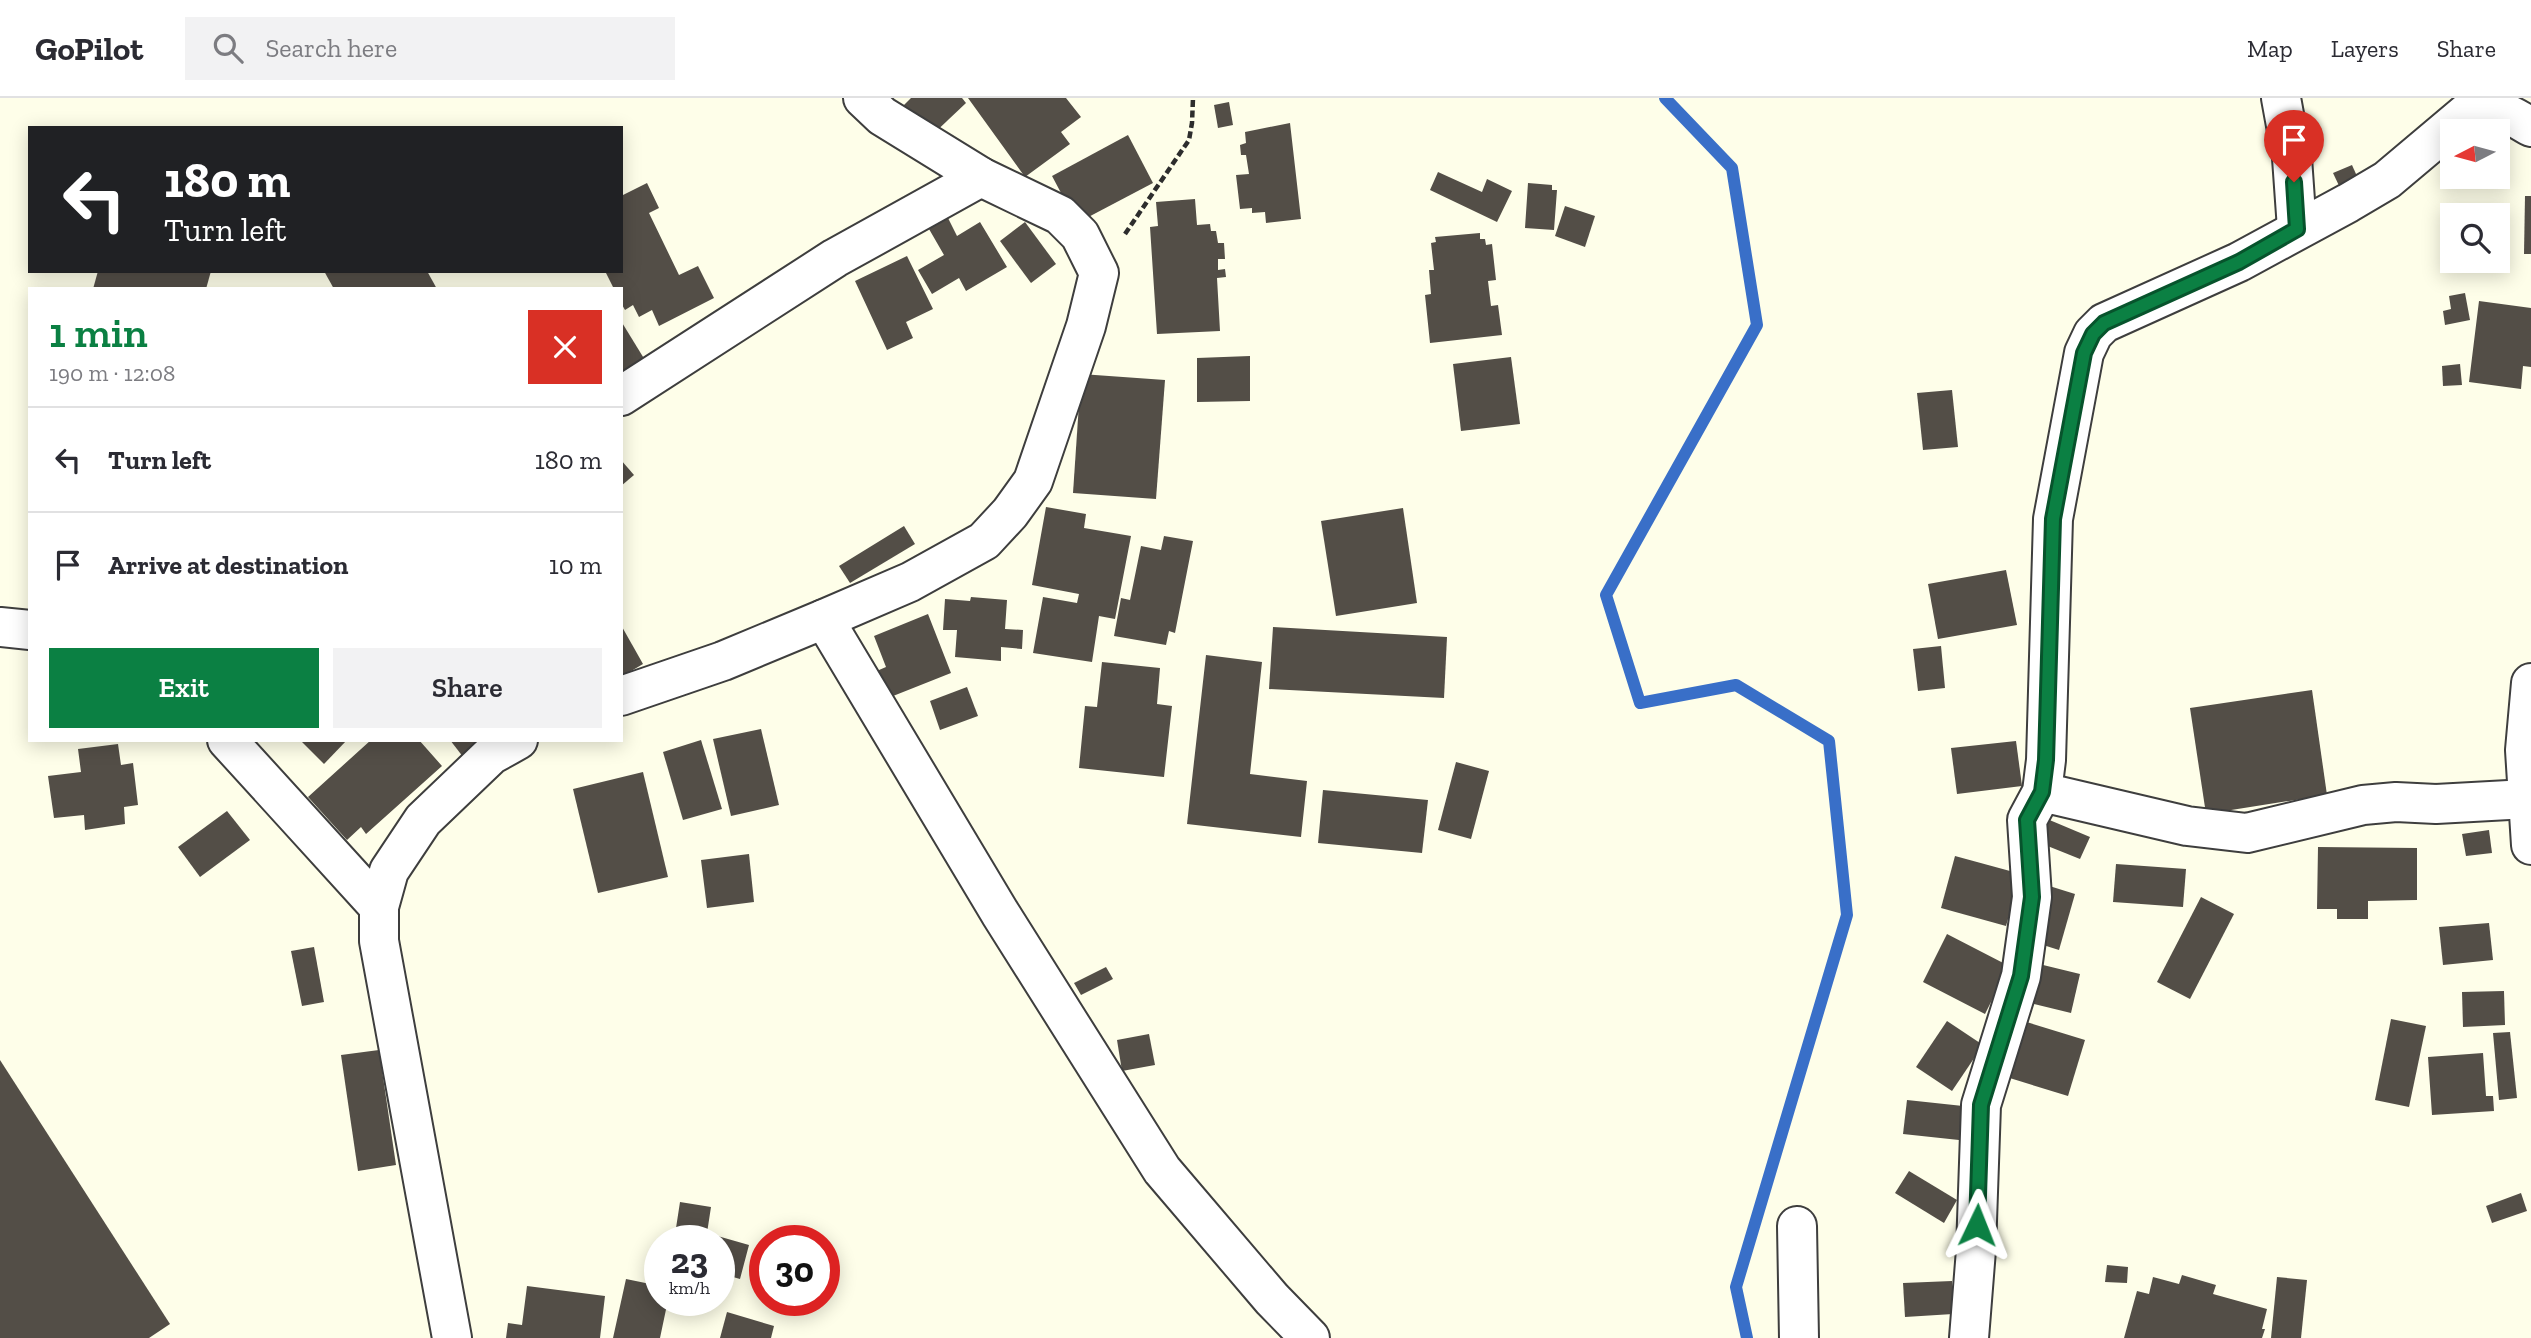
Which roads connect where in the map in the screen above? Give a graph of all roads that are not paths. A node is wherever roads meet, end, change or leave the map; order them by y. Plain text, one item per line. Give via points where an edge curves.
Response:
1 (863, 98) edge
2 (2281, 98) edge
3 (2531, 127) edge
4 (981, 177) junction
5 (2297, 229) junction
6 (623, 395) edge
7 (824, 619) junction
8 (0, 627) edge
9 (28, 630) edge
10 (2531, 683) edge
11 (623, 695) edge
12 (229, 742) edge
13 (514, 742) edge
14 (2042, 792) junction
15 (2527, 799) junction
16 (2531, 845) edge
17 (379, 907) junction
18 (1797, 1226) dead end
19 (452, 1338) edge
20 (1310, 1338) edge
21 (1799, 1338) edge
22 (1969, 1338) edge

1 - 4 street via 881,116
2 - 5 street via 2292,158
3 - 5 street via 2497,110 2469,111 2387,180
4 - 6 street via 835,258
4 - 7 street via 1060,215 1080,235 1099,272 1086,326 1033,481 984,541 910,582
5 - 14 street via 2239,262 2104,323 2084,353 2053,519
7 - 11 street
7 - 20 street via 1000,913 1162,1170
8 - 9 street
10 - 15 street via 2525,750
12 - 17 street
13 - 17 street via 491,755 423,820 389,871
14 - 15 street via 2187,826 2247,833 2363,805
14 - 22 street via 2027,820 2032,897 2021,976 1981,1105
15 - 16 street
17 - 19 street via 379,941
18 - 21 street

